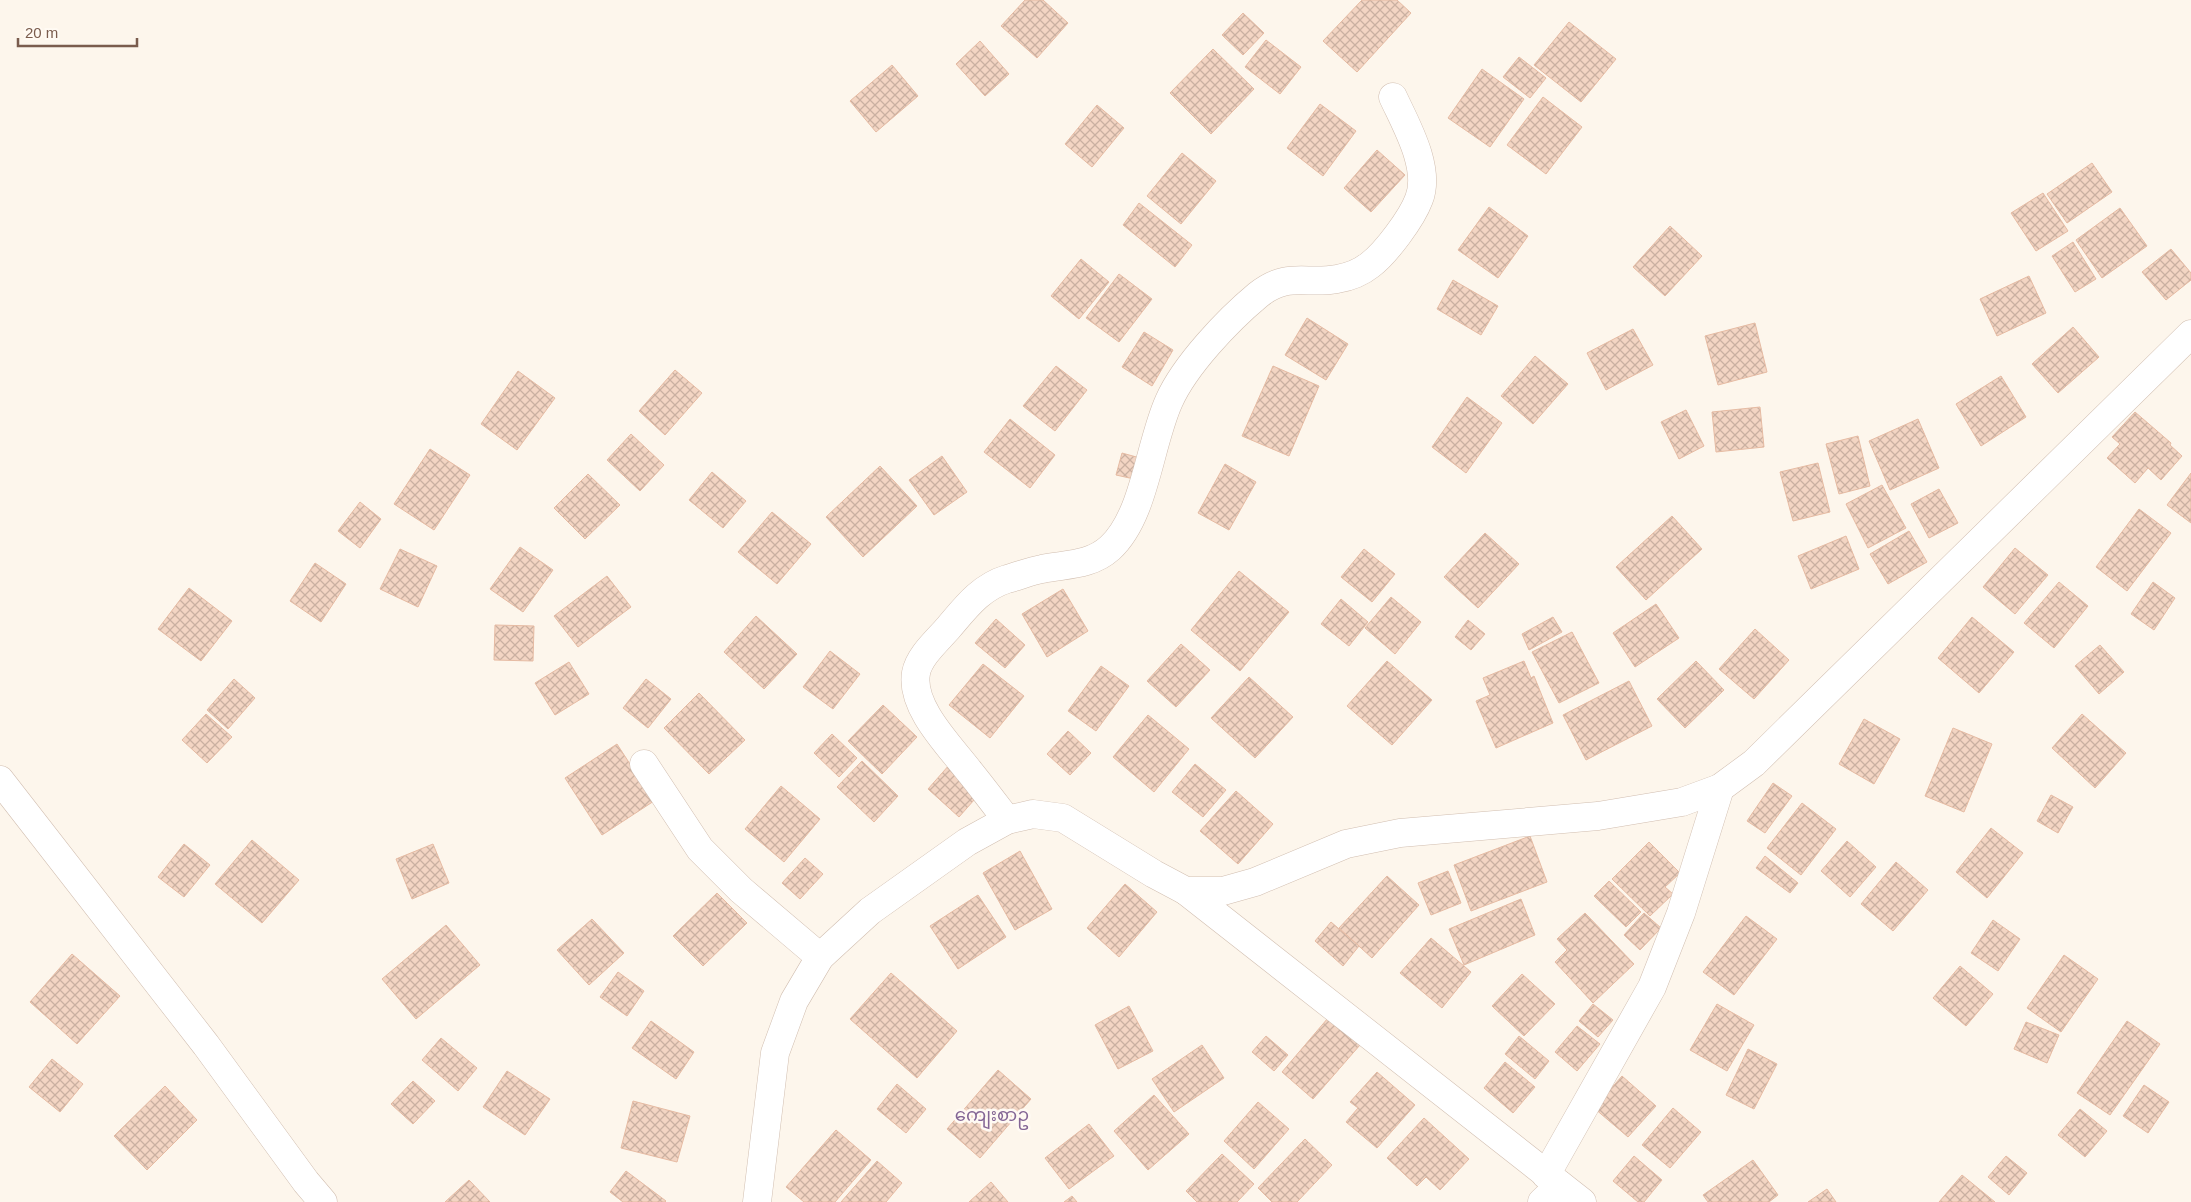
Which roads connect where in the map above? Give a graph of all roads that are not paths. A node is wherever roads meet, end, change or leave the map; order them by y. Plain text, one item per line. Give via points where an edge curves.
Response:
1 (1393, 97) dead end
2 (2191, 334) edge
3 (644, 764) dead end
4 (0, 780) edge
5 (1720, 788) junction
6 (1006, 820) junction
7 (1186, 891) junction
8 (820, 957) junction
9 (1550, 1187) edge
10 (323, 1202) edge
11 (757, 1202) edge
12 (1582, 1202) edge

1 - 6 street via 1413,141 1422,172 1422,186 1419,200 1384,250 1370,265 1355,274 1335,280 1295,279 1277,283 1259,295 1222,330 1178,384 1165,411 1132,516 1123,533 1094,559 1042,569 998,582 983,590 925,655 916,672 921,704 935,728
2 - 5 street via 1754,762
3 - 8 street via 700,849 740,890
4 - 10 street via 206,1044
5 - 7 street via 1682,802 1598,816 1400,833 1346,844 1223,891
5 - 9 street via 1681,913 1652,987
6 - 7 street via 1033,814 1063,818
6 - 8 street via 967,842 870,911
7 - 9 street
8 - 11 street via 794,1000 775,1053
9 - 12 street

